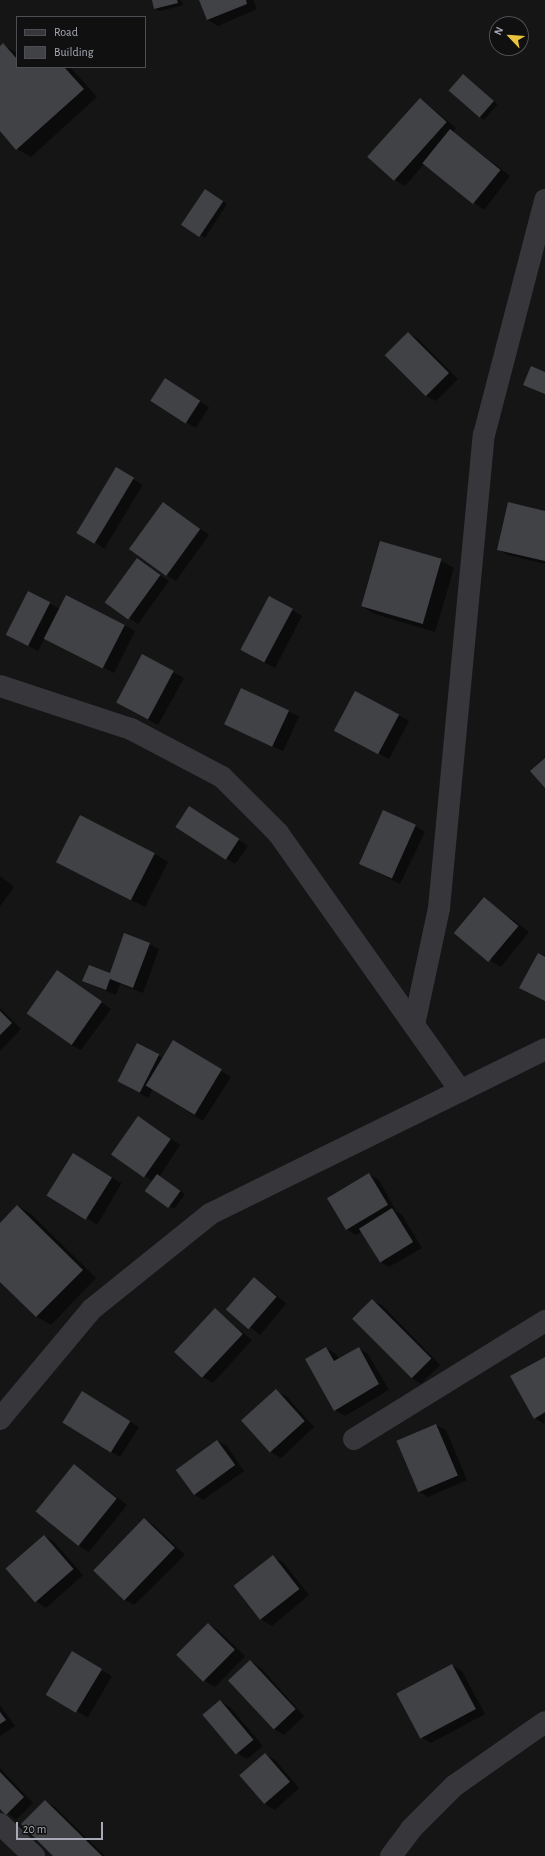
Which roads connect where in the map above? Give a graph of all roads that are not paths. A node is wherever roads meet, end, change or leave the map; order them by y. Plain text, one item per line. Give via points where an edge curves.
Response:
1 (545, 200) edge
2 (0, 686) edge
3 (414, 1025) junction
4 (545, 1049) edge
5 (461, 1091) junction
6 (545, 1321) edge
7 (8, 1404) edge
8 (0, 1420) edge
9 (354, 1439) dead end
10 (545, 1722) edge
11 (0, 1824) edge
12 (34, 1856) edge
13 (391, 1856) edge

1 - 3 street via 484,435 439,908
2 - 3 street via 131,729 222,777 278,833
3 - 5 street
4 - 5 street
5 - 7 street via 210,1214 92,1309
6 - 9 street
7 - 8 street
10 - 13 street via 454,1786 411,1829
11 - 12 street

